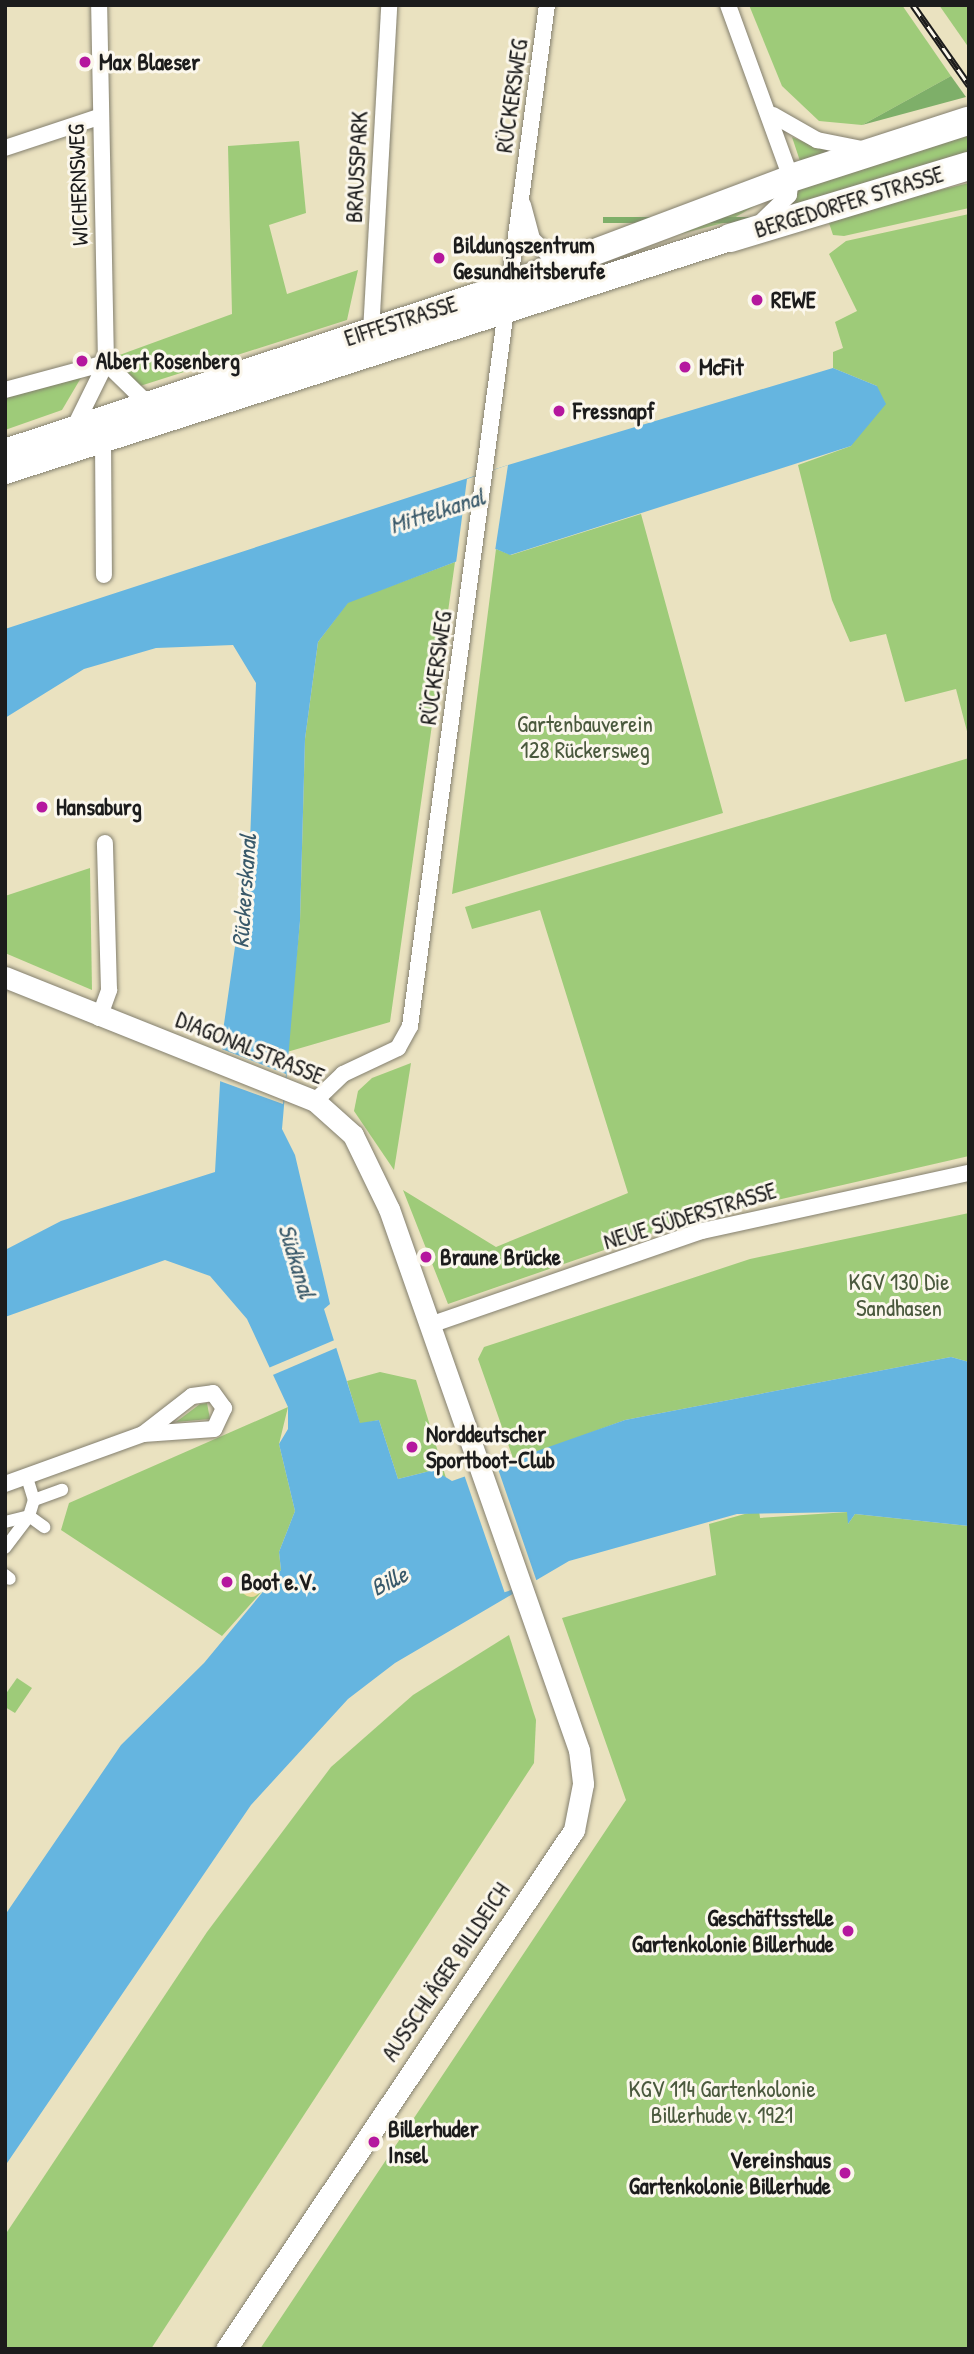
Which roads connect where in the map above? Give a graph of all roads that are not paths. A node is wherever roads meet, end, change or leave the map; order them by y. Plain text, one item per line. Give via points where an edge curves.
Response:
1 (99, 5) edge
2 (389, 5) edge
3 (547, 5) edge
4 (728, 5) edge
5 (773, 116) junction
6 (99, 117) junction
7 (968, 121) edge
8 (5, 148) edge
9 (875, 150) junction
10 (969, 166) edge
11 (792, 178) junction
12 (521, 192) junction
13 (730, 238) junction
14 (568, 260) junction
15 (506, 298) junction
16 (371, 331) junction
17 (106, 363) junction
18 (5, 390) edge
19 (145, 404) junction
20 (184, 414) junction
21 (75, 426) junction
22 (103, 440) junction
23 (5, 452) edge
24 (5, 471) edge
25 (104, 575) dead end
26 (105, 843) dead end
27 (5, 977) edge
28 (99, 1018) junction
29 (315, 1101) junction
30 (969, 1173) edge
31 (430, 1325) junction
32 (143, 1434) dead end
33 (5, 1484) edge
34 (29, 1484) dead end
35 (62, 1490) dead end
36 (34, 1500) junction
37 (29, 1516) junction
38 (5, 1522) edge
39 (44, 1527) dead end
40 (5, 1548) edge
41 (226, 2349) edge

1 - 6 street, WICHERNSWEG
2 - 16 street, BRAUSSPARK
3 - 12 street, RÜCKERSWEG
4 - 5 street
5 - 9 street via 817,141
5 - 11 street
6 - 8 street
6 - 17 street, WICHERNSWEG
7 - 9 highway, BERGEDORFER STRASSE
9 - 11 highway, BERGEDORFER STRASSE
10 - 13 highway, BERGEDORFER STRASSE
11 - 13 street via 789,195 772,214
11 - 14 main road, EIFFESTRASSE
12 - 14 street, RÜCKERSWEG via 532,239 550,256
12 - 15 street, RÜCKERSWEG
13 - 15 main road, EIFFESTRASSE
14 - 15 main road, EIFFESTRASSE
15 - 16 main road, EIFFESTRASSE
15 - 20 main road, EIFFESTRASSE
15 - 29 street, RÜCKERSWEG via 487,472 410,1026 398,1048 343,1074
16 - 19 main road, EIFFESTRASSE
17 - 18 street
17 - 19 street
17 - 21 street, WICHERNSWEG
19 - 20 street
19 - 21 main road, EIFFESTRASSE
20 - 22 main road, EIFFESTRASSE
21 - 23 main road, EIFFESTRASSE
22 - 24 main road, EIFFESTRASSE
22 - 25 street
26 - 28 street via 109,990
27 - 28 street, DIAGONALSTRASSE
28 - 29 street, DIAGONALSTRASSE
29 - 31 street, DIAGONALSTRASSE via 346,1125 372,1167
30 - 31 street, NEUE SÜDERSTRASSE via 702,1231
31 - 41 street, AUSSCHLÄGER BILLDEICH via 579,1750 583,1784 574,1830
32 - 33 street
34 - 36 street
35 - 36 street
36 - 37 street
37 - 38 street
37 - 39 street
37 - 40 street

